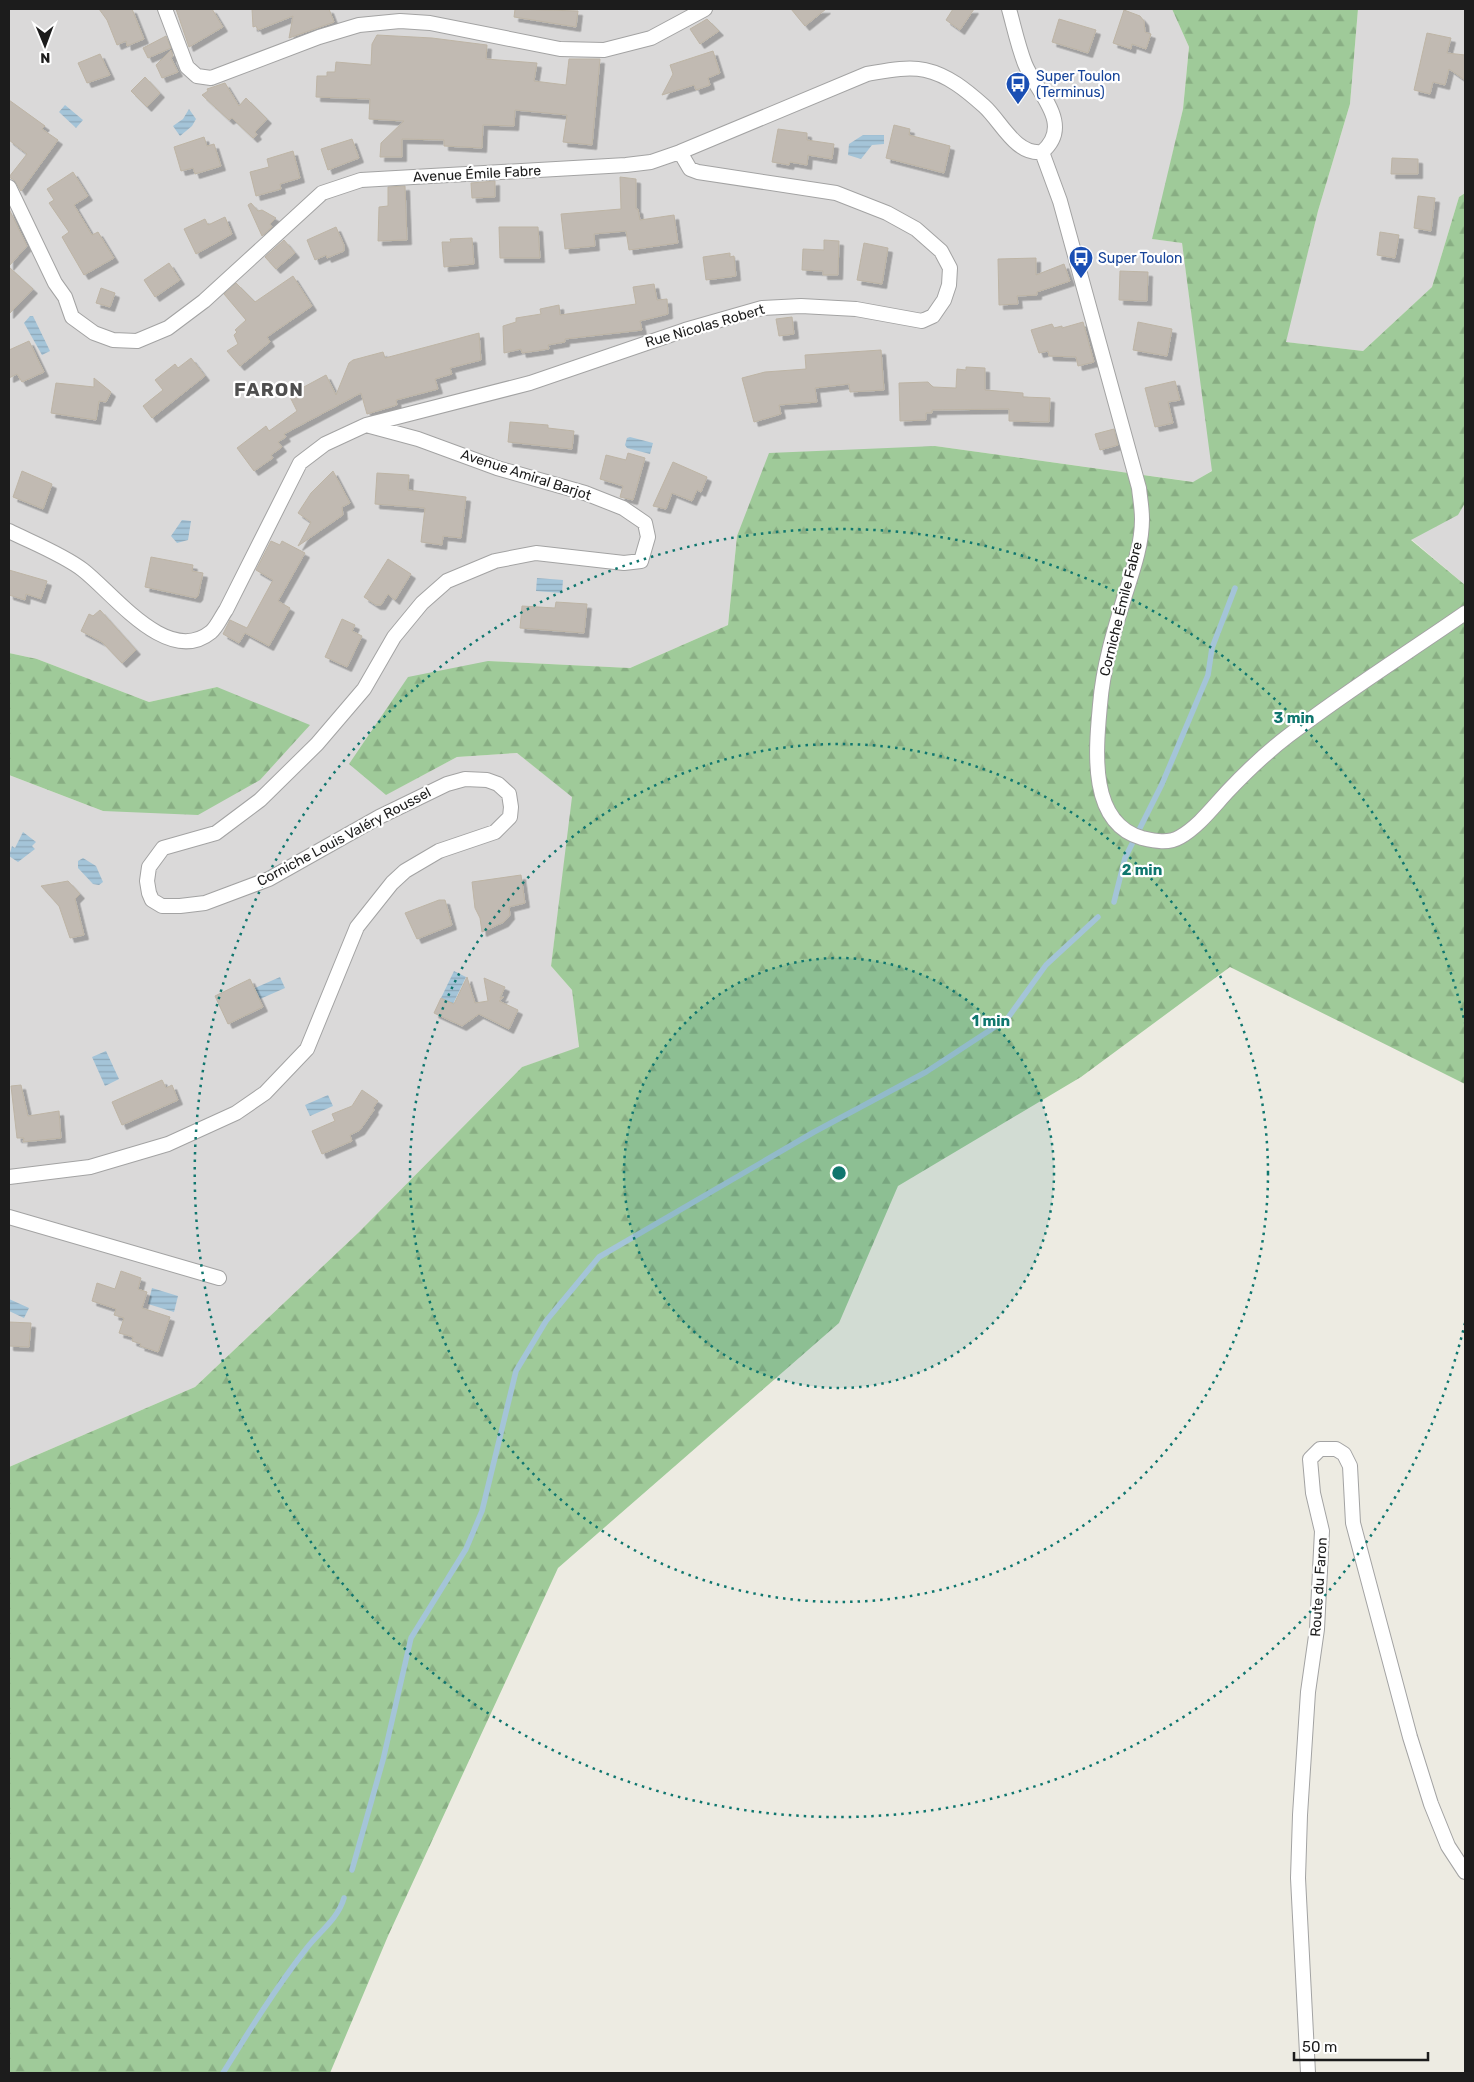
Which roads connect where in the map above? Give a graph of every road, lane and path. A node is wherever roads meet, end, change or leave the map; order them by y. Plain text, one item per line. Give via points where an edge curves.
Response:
1 (165, 9) edge
2 (705, 9) edge
3 (1010, 9) edge
4 (680, 152) junction
5 (1042, 152) junction
6 (9, 187) edge
7 (366, 425) junction
8 (9, 531) edge
9 (641, 561) joint
10 (1465, 614) edge
11 (9, 1177) edge
12 (9, 1217) edge
13 (220, 1278) dead end
14 (1465, 1872) edge
15 (1308, 2073) edge

1 - 2 street via 187,67 197,76 211,78 359,25 400,20 430,23 560,49 604,50 651,38
3 - 5 street via 1026,66 1054,118 1054,136
4 - 5 street, Avenue Émile Fabre via 867,74 894,69 923,69 943,75 985,107 1022,147
4 - 6 street, Avenue Émile Fabre via 651,162 626,165 361,180 322,193 204,301 168,328 137,341 113,340 94,333 72,318 65,297 55,283
4 - 7 street, Rue Nicolas Robert via 690,169 698,172 836,193 887,213 916,229 941,251 950,268 944,300 933,316 922,320 856,309 762,308 676,332 530,383
5 - 10 street, Corniche Émile Fabre via 1060,201 1139,488 1142,519 1138,553 1104,670 1100,705 1098,763 1101,791 1105,807 1117,825 1153,841 1172,841 1193,828 1287,736
7 - 8 street, Rue Nicolas Robert via 325,444 300,463 226,610 212,632 193,642 178,643 167,638 135,617 82,569
7 - 9 street, Avenue Amiral Barjot via 418,439 623,508 645,523 648,537
9 - 11 street, Corniche Louis Valéry Roussel via 624,563 536,553 495,561 446,581 394,637 364,689 317,744 260,800 216,833 163,848 149,867 149,893 152,900 162,906 180,906 205,903 269,879 379,817 447,784 466,779 487,780 498,784 508,794 511,807 510,818 496,832 440,851 411,867 392,883 357,928 307,1049 265,1093 236,1113 168,1144 90,1167
12 - 13 street
14 - 15 street, Route du Faron via 1448,1846 1410,1737 1353,1523 1350,1466 1344,1454 1336,1449 1320,1449 1310,1459 1313,1494 1322,1531 1298,1878

